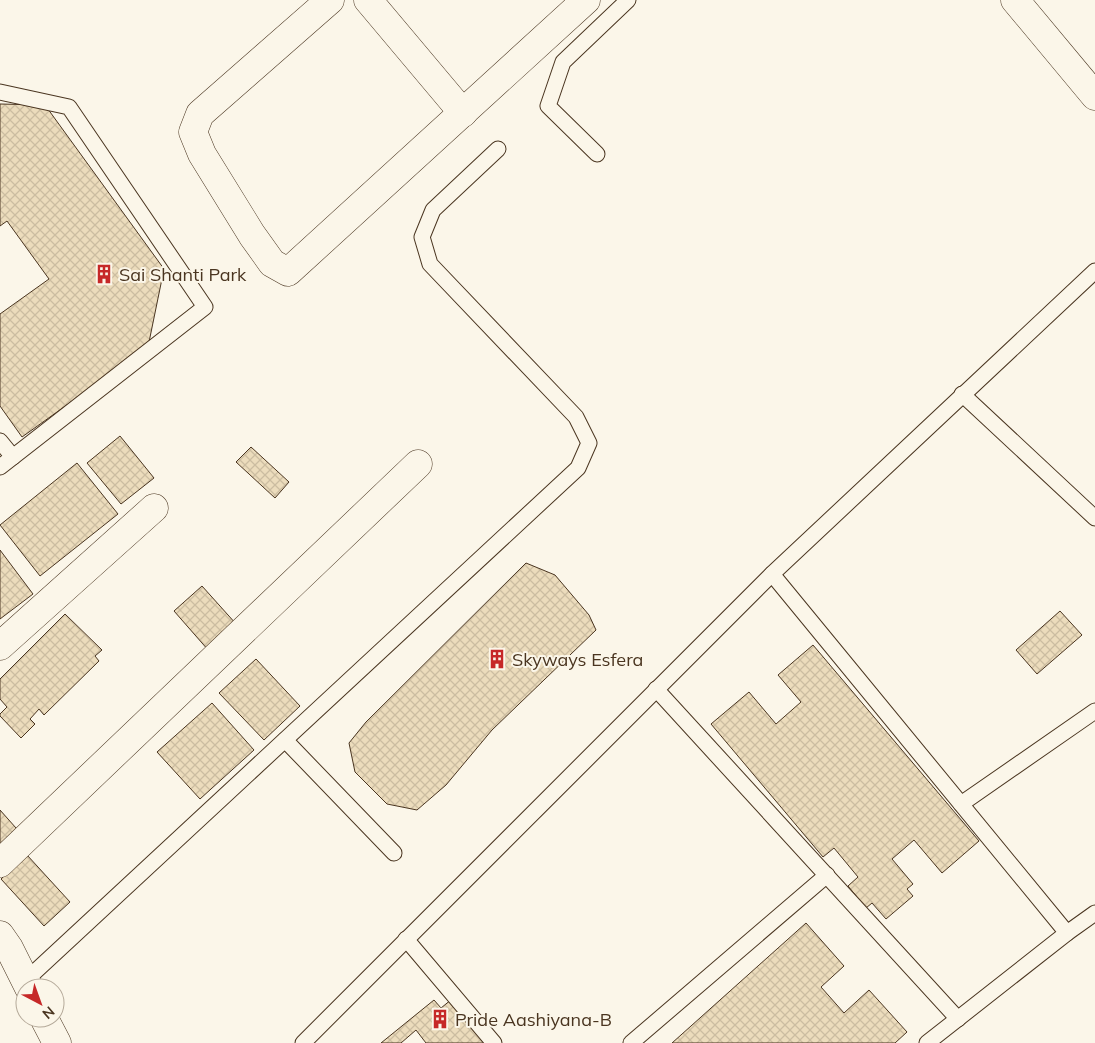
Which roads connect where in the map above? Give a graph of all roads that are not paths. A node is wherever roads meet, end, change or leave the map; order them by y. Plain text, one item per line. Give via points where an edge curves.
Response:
1 (330, 0) edge
2 (368, 0) edge
3 (586, 0) edge
4 (628, 0) edge
5 (1015, 0) edge
6 (0, 92) edge
7 (1095, 96) edge
8 (462, 113) junction
9 (498, 149) dead end
10 (597, 154) dead end
11 (1095, 271) edge
12 (962, 394) junction
13 (0, 441) edge
14 (12, 457) junction
15 (418, 464) dead end
16 (0, 467) edge
17 (154, 508) dead end
18 (1095, 518) edge
19 (772, 574) junction
20 (0, 646) edge
21 (656, 689) junction
22 (1095, 711) edge
23 (285, 740) junction
24 (960, 804) junction
25 (394, 853) dead end
26 (0, 863) edge
27 (827, 875) junction
28 (1095, 914) edge
29 (1067, 933) junction
30 (0, 935) edge
31 (406, 939) junction
32 (24, 978) edge
33 (33, 978) edge
34 (958, 1019) junction
35 (49, 1028) edge
36 (313, 1040) edge
37 (57, 1043) edge
38 (494, 1043) edge
39 (632, 1043) edge
40 (927, 1043) edge

1 - 8 street via 200,114 194,132 202,154 272,263 288,272
2 - 8 street
3 - 8 street
4 - 10 lane via 563,62 548,106
5 - 7 street
6 - 14 lane via 69,107 205,307
9 - 23 lane via 433,210 422,237 430,264 576,417 589,443 578,468
11 - 12 lane
12 - 18 lane
12 - 19 lane
13 - 14 lane
14 - 16 lane
15 - 26 street
17 - 20 street
19 - 21 lane
19 - 24 lane
21 - 27 lane
21 - 31 lane
22 - 24 lane
23 - 25 lane
23 - 33 lane
24 - 29 lane
27 - 34 lane
27 - 39 lane
28 - 29 lane
29 - 34 lane
30 - 32 street
31 - 36 lane
31 - 38 lane
34 - 40 lane
35 - 37 street

